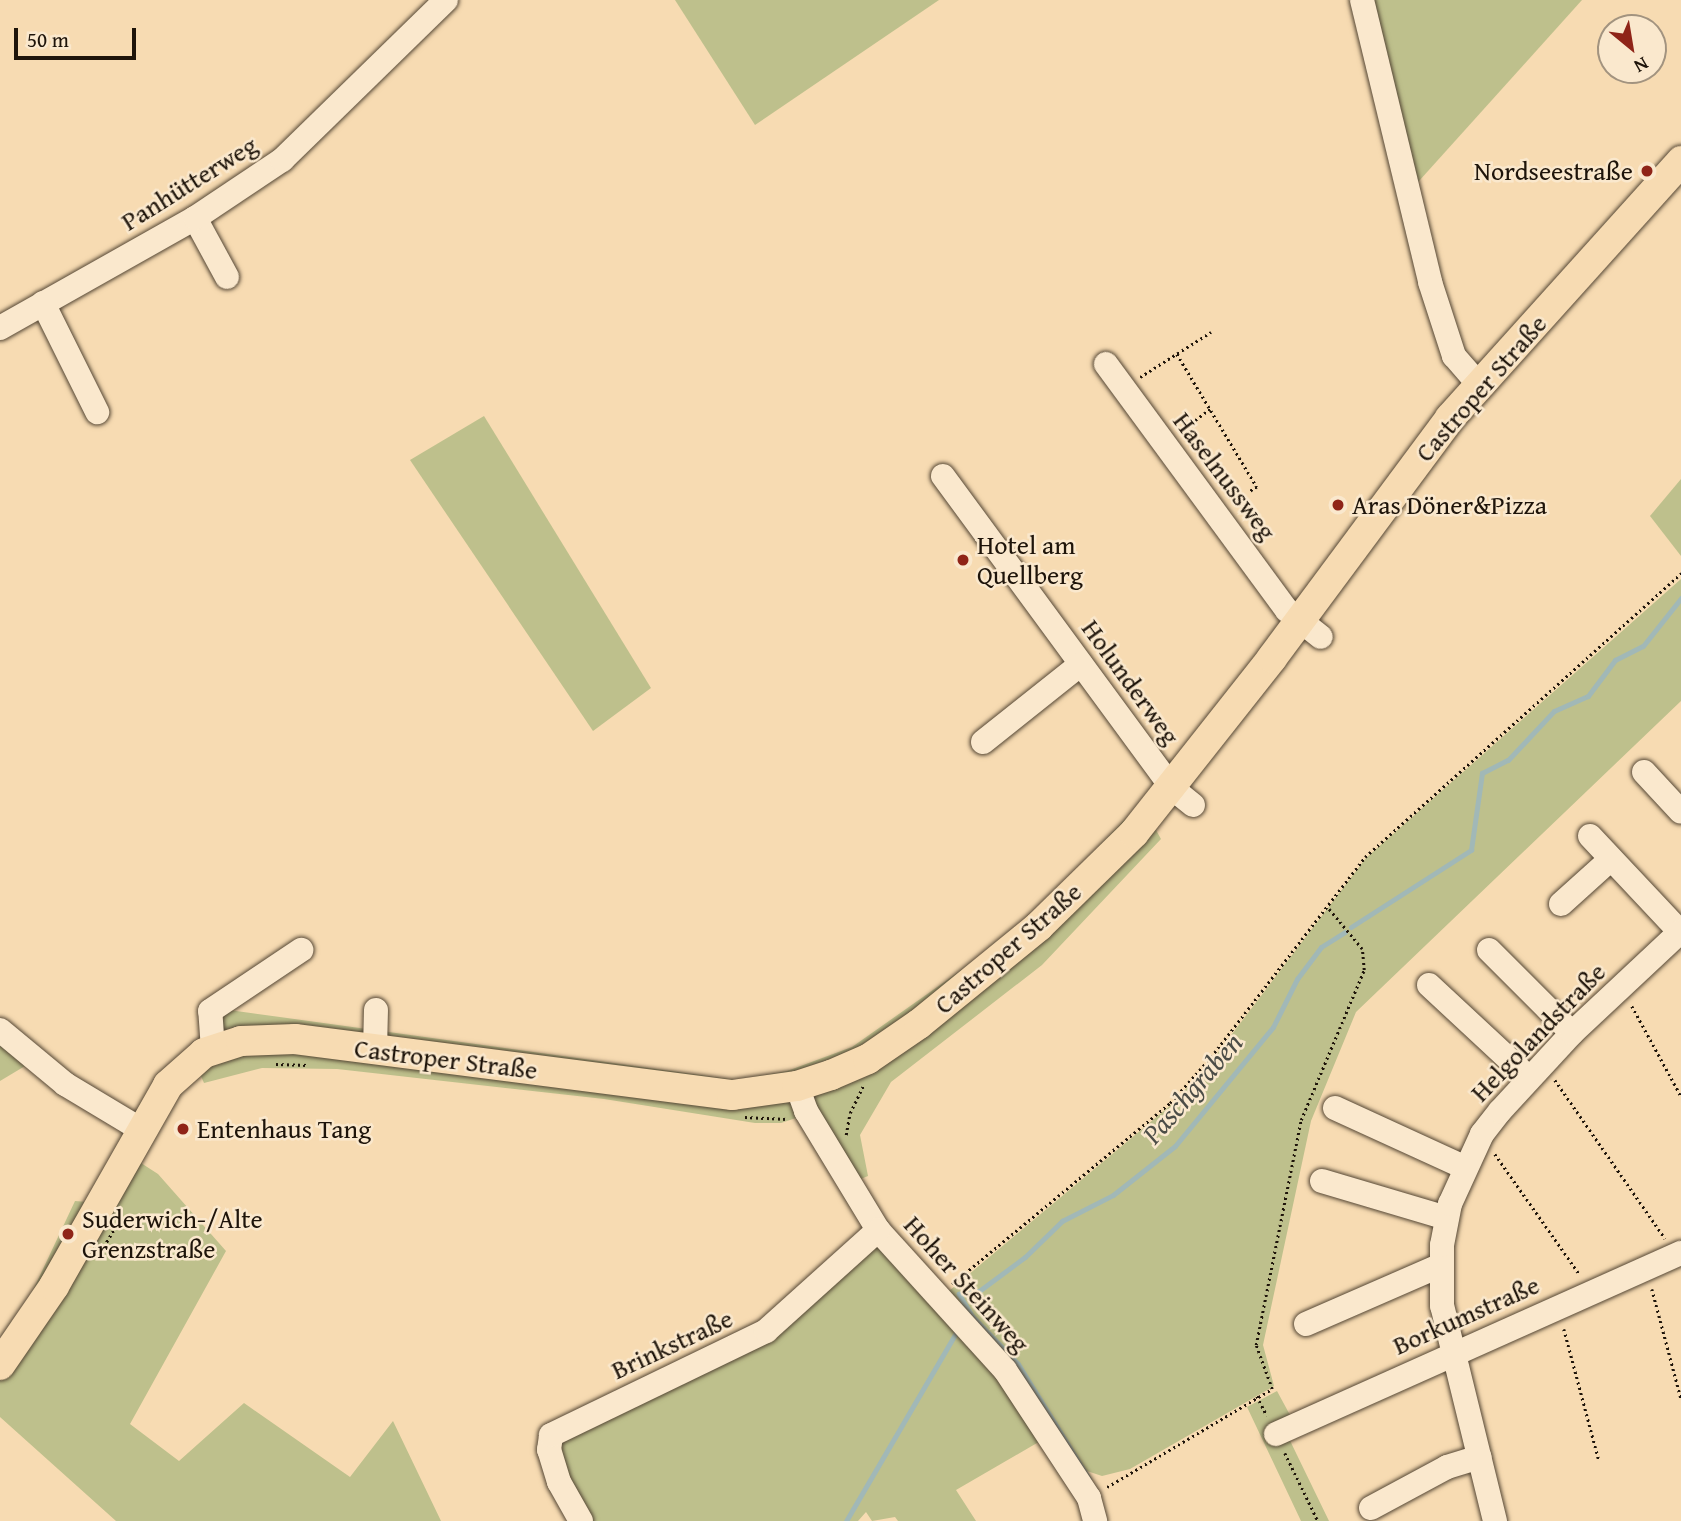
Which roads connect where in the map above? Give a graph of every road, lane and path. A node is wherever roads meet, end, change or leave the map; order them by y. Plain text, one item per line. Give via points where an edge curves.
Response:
1 (446, 0) edge
2 (1362, 0) edge
3 (1681, 161) edge
4 (195, 218) junction
5 (227, 277) dead end
6 (43, 303) junction
7 (0, 328) edge
8 (1211, 332) dead end
9 (1177, 354) junction
10 (1106, 364) dead end
11 (1479, 384) junction
12 (1123, 388) junction
13 (1210, 409) junction
14 (97, 412) dead end
15 (1163, 443) junction
16 (943, 476) dead end
17 (1248, 492) dead end
18 (1681, 573) edge
19 (1310, 629) junction
20 (1081, 664) junction
21 (983, 742) dead end
22 (1644, 772) dead end
23 (1183, 796) junction
24 (1681, 812) edge
25 (1590, 836) dead end
26 (1611, 859) junction
27 (1562, 904) dead end
28 (1327, 907) junction
29 (1680, 931) edge
30 (301, 950) dead end
31 (1489, 950) dead end
32 (1429, 985) dead end
33 (1622, 988) junction
34 (376, 1010) dead end
35 (0, 1030) edge
36 (1572, 1033) junction
37 (213, 1050) junction
38 (375, 1050) junction
39 (265, 1064) dead end
40 (320, 1066) dead end
41 (1537, 1070) junction
42 (857, 1085) dead end
43 (1681, 1096) edge
44 (801, 1098) junction
45 (1335, 1108) dead end
46 (737, 1116) dead end
47 (140, 1129) junction
48 (1482, 1134) junction
49 (830, 1152) junction
50 (1465, 1167) junction
51 (1322, 1181) dead end
52 (111, 1210) junction
53 (1447, 1218) junction
54 (878, 1230) junction
55 (1679, 1254) edge
56 (90, 1260) dead end
57 (1441, 1265) junction
58 (1646, 1268) junction
59 (1592, 1292) junction
60 (938, 1296) junction
61 (1558, 1307) junction
62 (1306, 1324) dead end
63 (1453, 1353) junction
64 (0, 1365) edge
65 (1257, 1396) junction
66 (1681, 1398) edge
67 (1276, 1434) junction
68 (1479, 1457) junction
69 (1599, 1461) dead end
70 (1371, 1508) dead end
71 (1092, 1510) edge
72 (581, 1521) edge
73 (1318, 1521) edge
74 (1495, 1521) edge

1 - 4 street, Panhütterweg via 282,160
2 - 11 street via 1430,282 1454,356
3 - 11 main road, Castroper Straße
4 - 5 street
4 - 6 street, Panhütterweg
6 - 7 street, Panhütterweg
6 - 14 street
8 - 9 path
9 - 12 path
9 - 13 path
10 - 12 street, Haselnussweg
11 - 19 main road, Castroper Straße
12 - 15 street, Haselnussweg
13 - 15 path
13 - 17 path via 1256,487
15 - 19 street, Haselnussweg via 1287,610
16 - 20 street, Holunderweg
18 - 28 path via 1415,808 1365,857
19 - 23 main road, Castroper Straße
20 - 21 street
20 - 23 street, Holunderweg
22 - 24 street
23 - 44 main road, Castroper Straße via 1134,833 971,986 868,1059
25 - 26 street
26 - 27 street
26 - 29 street
28 - 60 path via 1170,1103
28 - 65 path via 1362,949 1364,971 1301,1120 1256,1345 1272,1388
29 - 33 street, Helgolandstraße
30 - 37 street via 210,1011
31 - 36 street
32 - 41 street
33 - 36 street, Helgolandstraße
33 - 43 path
34 - 38 street
35 - 47 street via 65,1084
36 - 41 street, Helgolandstraße
37 - 38 main road, Castroper Straße via 241,1041 295,1040
37 - 47 main road, Castroper Straße via 168,1085
38 - 44 main road, Castroper Straße via 732,1095
39 - 40 path
41 - 48 street, Helgolandstraße
41 - 55 path
42 - 49 path via 866,1080 850,1113 846,1138
44 - 46 path via 773,1120
44 - 49 street, Hoher Steinweg
45 - 50 street
47 - 52 main road, Castroper Straße
48 - 50 street, Helgolandstraße
48 - 59 path
49 - 54 street, Hoher Steinweg
50 - 53 street, Helgolandstraße
51 - 53 street
52 - 56 path via 101,1254
52 - 64 main road, Castroper Straße
53 - 57 street, Helgolandstraße
54 - 60 street, Hoher Steinweg
54 - 72 street, Brinkstraße via 791,1312 749,1342 555,1431 549,1441 554,1466
55 - 58 street, Borkumstraße
57 - 62 street
57 - 63 street, Helgolandstraße via 1442,1306
58 - 59 street, Borkumstraße
58 - 66 path
59 - 61 street, Borkumstraße
60 - 71 street, Hoher Steinweg via 1005,1370
61 - 63 street, Borkumstraße
61 - 69 path
63 - 67 street, Borkumstraße
63 - 68 street, Helgolandstraße
65 - 67 path
65 - 71 path
67 - 73 path
68 - 70 street via 1447,1467
68 - 74 street, Helgolandstraße

